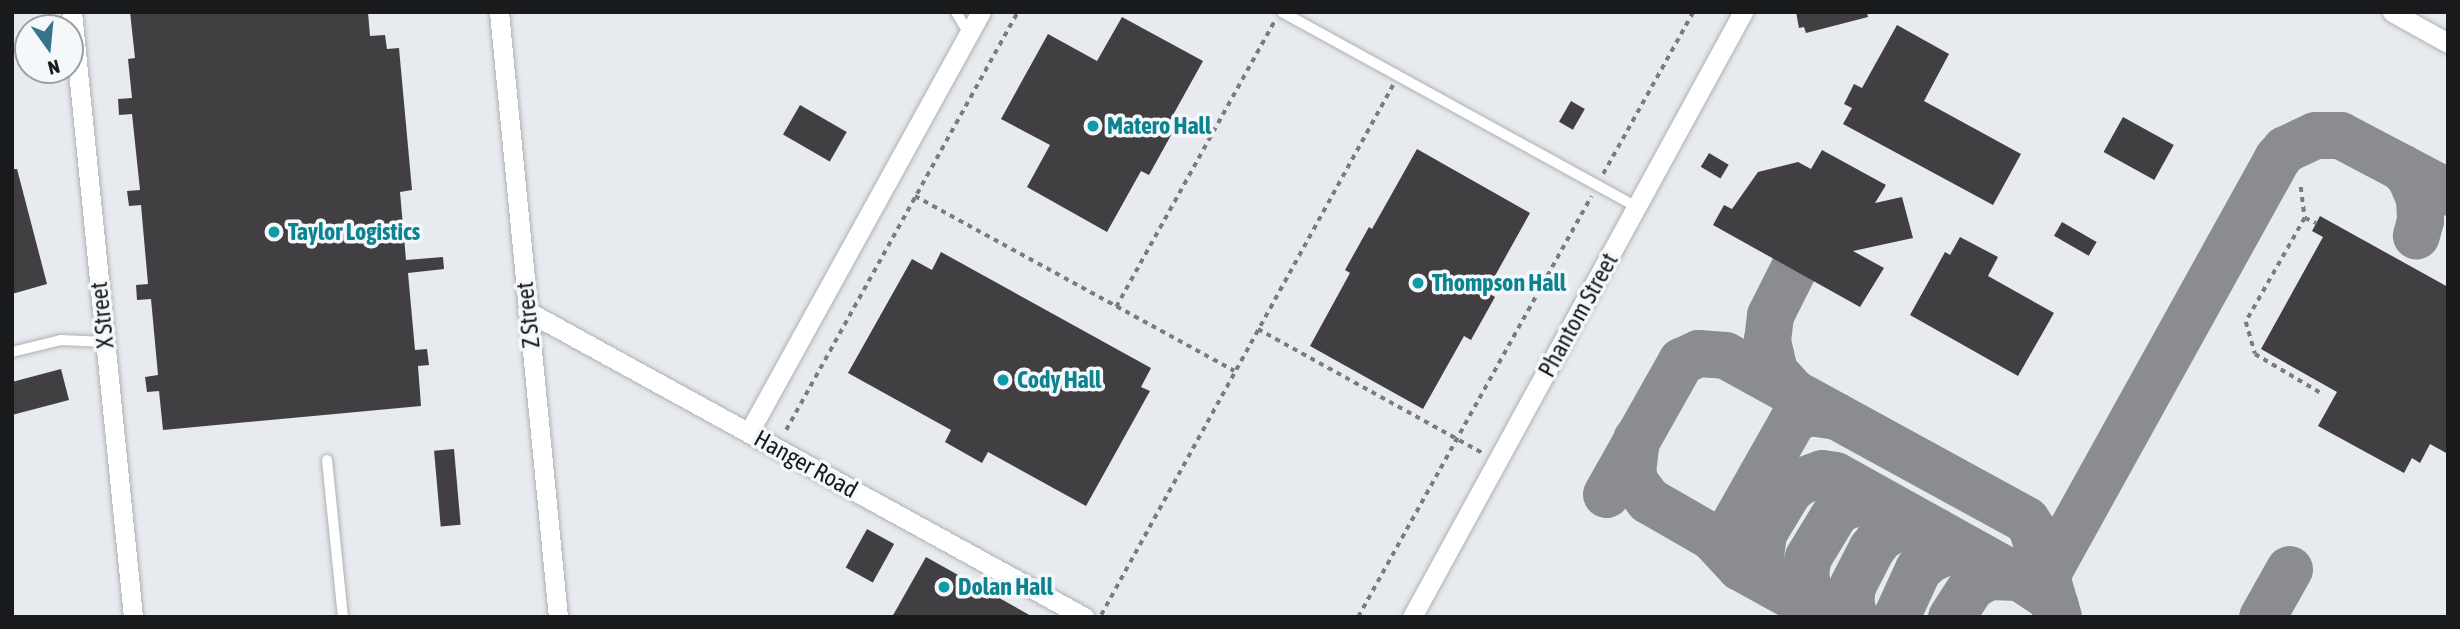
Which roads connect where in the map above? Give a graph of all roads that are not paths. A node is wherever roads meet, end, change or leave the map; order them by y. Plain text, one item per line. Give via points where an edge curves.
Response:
1 (72, 12) edge
2 (499, 12) edge
3 (956, 12) edge
4 (981, 12) edge
5 (1281, 12) edge
6 (1743, 12) edge
7 (2392, 12) edge
8 (968, 34) junction
9 (2448, 43) edge
10 (1637, 207) junction
11 (527, 311) junction
12 (105, 342) junction
13 (12, 352) edge
14 (748, 432) junction
15 (327, 460) dead end
16 (132, 617) edge
17 (343, 617) edge
18 (558, 617) edge
19 (1084, 617) edge
20 (1412, 617) edge

1 - 12 street, X Street
2 - 11 street, Z Street
3 - 8 lane
4 - 8 street
5 - 10 lane
6 - 10 street, Phantom Street
7 - 9 street
8 - 14 street
10 - 20 street, Phantom Street
11 - 14 street, Hanger Road
11 - 18 street, Z Street
12 - 13 lane via 61,340
12 - 16 street, X Street
14 - 19 street, Hanger Road
15 - 17 lane

